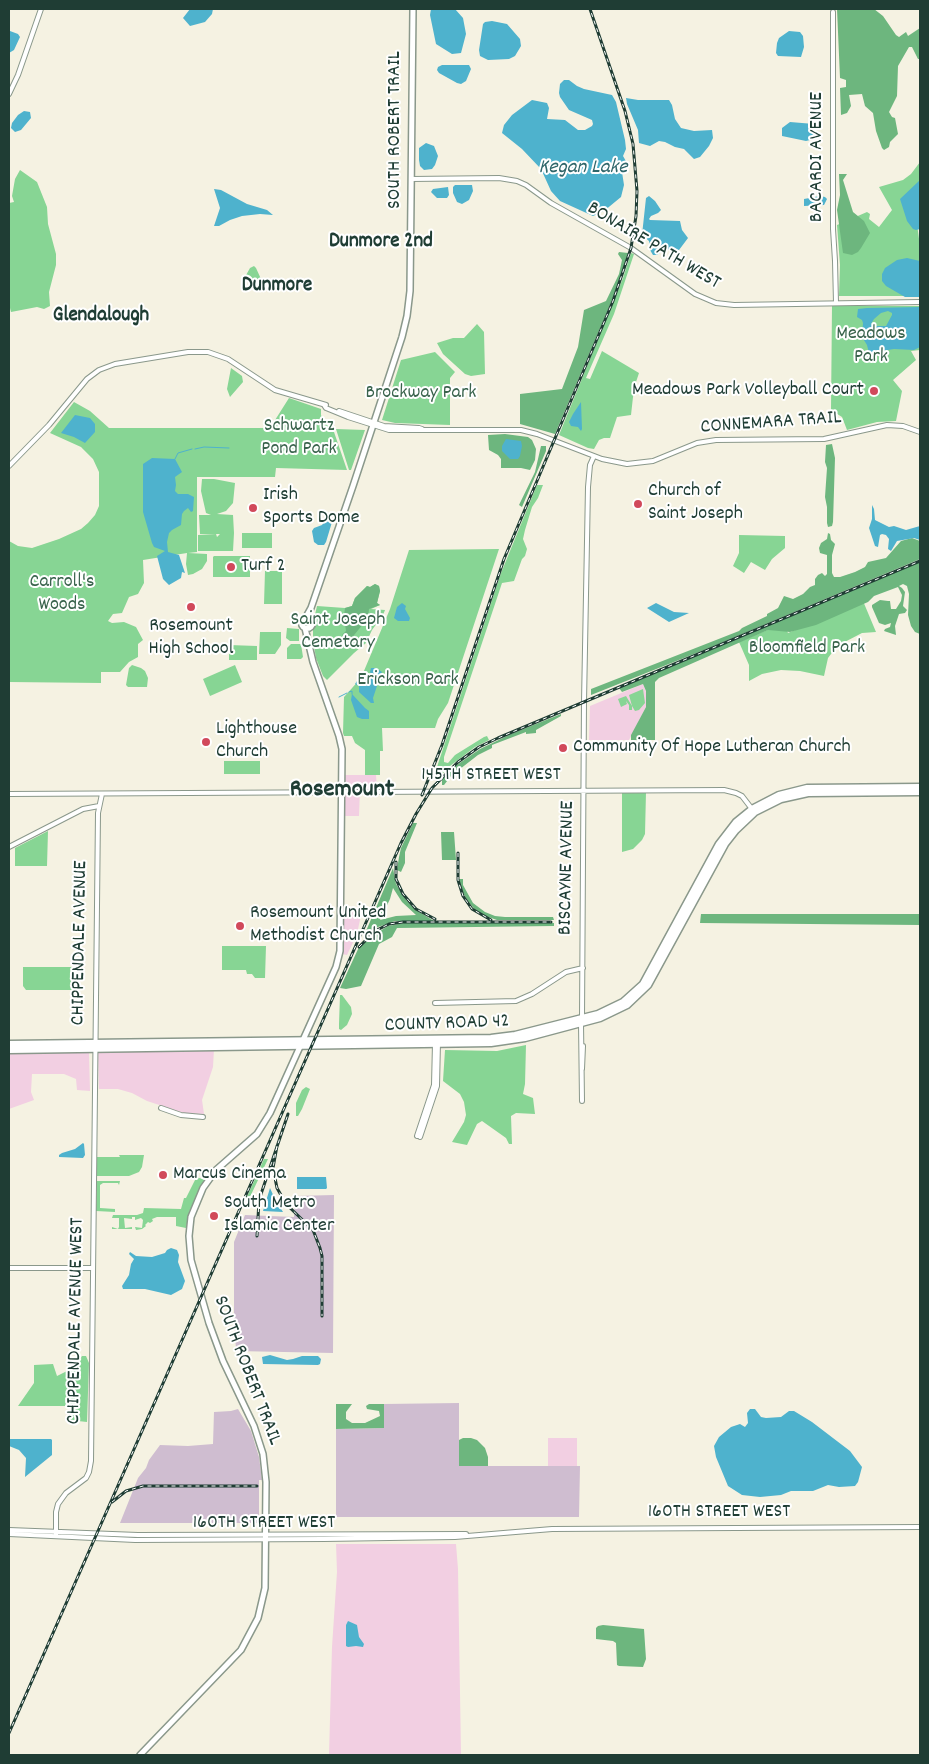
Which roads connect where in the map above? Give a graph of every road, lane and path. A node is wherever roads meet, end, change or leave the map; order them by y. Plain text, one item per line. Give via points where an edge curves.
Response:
1 (41, 9) edge
2 (413, 9) edge
3 (834, 12) dead end
4 (9, 94) edge
5 (411, 179) junction
6 (920, 302) edge
7 (836, 303) junction
8 (372, 424) junction
9 (920, 432) edge
10 (594, 456) junction
11 (9, 466) edge
12 (308, 618) junction
13 (307, 628) junction
14 (920, 787) edge
15 (584, 791) junction
16 (342, 792) junction
17 (920, 792) edge
18 (9, 794) edge
19 (102, 794) junction
20 (99, 806) junction
21 (754, 810) junction
22 (9, 847) edge
23 (582, 968) junction
24 (435, 1003) dead end
25 (582, 1021) junction
26 (437, 1041) junction
27 (199, 1042) junction
28 (302, 1043) junction
29 (9, 1046) edge
30 (95, 1046) junction
31 (155, 1048) junction
32 (94, 1093) joint
33 (582, 1101) dead end
34 (161, 1108) dead end
35 (203, 1117) dead end
36 (418, 1137) dead end
37 (9, 1268) edge
38 (93, 1268) junction
39 (920, 1527) edge
40 (9, 1530) edge
41 (9, 1534) edge
42 (56, 1534) junction
43 (266, 1537) junction
44 (140, 1755) edge

1 - 4 street
2 - 5 main road, SOUTH ROBERT TRAIL
3 - 7 street, BACARDI AVENUE
5 - 7 street, BONAIRE PATH WEST via 499,178 522,183 631,248 711,302 730,305
5 - 8 main road, SOUTH ROBERT TRAIL via 409,304 402,337
6 - 7 street, BONAIRE PATH WEST
8 - 10 street, CONNEMARA TRAIL via 422,429 521,430
8 - 11 street, CONNEMARA TRAIL via 276,390 228,359 208,352 188,352 115,364 99,370 87,379
8 - 12 main road
9 - 10 street, CONNEMARA TRAIL via 886,424 824,439 716,440 635,464
10 - 15 street, BISCAYNE AVENUE via 588,487
12 - 13 main road via 312,623
12 - 13 main road via 301,622
13 - 16 main road, SOUTH ROBERT TRAIL via 313,662 340,740
14 - 21 highway, COUNTY ROAD 42 via 807,788 779,794
15 - 16 street, 145TH STREET WEST
15 - 21 street, 145TH STREET WEST via 724,790 742,796
15 - 23 street, BISCAYNE AVENUE
16 - 19 street, 145TH STREET WEST
16 - 28 main road, SOUTH ROBERT TRAIL via 340,951 336,968
17 - 21 highway, COUNTY ROAD 42 via 808,793
18 - 19 street, 145TH STREET WEST
19 - 20 street, CHIPPENDALE AVENUE
20 - 22 street via 83,809
20 - 30 street, CHIPPENDALE AVENUE
21 - 25 highway, COUNTY ROAD 42 via 736,822 719,844 643,984 619,1005
23 - 24 street via 566,972 532,994 516,1000
23 - 25 street, BISCAYNE AVENUE
25 - 26 highway, COUNTY ROAD 42 via 503,1037
25 - 33 street, BISCAYNE AVENUE
26 - 28 highway, COUNTY ROAD 42
26 - 36 street via 434,1085
27 - 28 highway, COUNTY ROAD 42
27 - 30 highway, COUNTY ROAD 42
27 - 31 highway via 161,1044
28 - 31 highway, COUNTY ROAD 42
28 - 43 main road, SOUTH ROBERT TRAIL via 264,1125 216,1170 203,1188 191,1217 188,1236 191,1260 209,1324 262,1448 266,1476
29 - 30 highway, COUNTY ROAD 42
30 - 31 highway, COUNTY ROAD 42
30 - 32 street, CHIPPENDALE AVENUE
32 - 38 street, CHIPPENDALE AVENUE WEST
34 - 35 street via 181,1115
37 - 38 street
38 - 42 street, CHIPPENDALE AVENUE WEST via 90,1466 85,1479 59,1502
39 - 43 street, 160TH STREET WEST via 561,1528 455,1538
40 - 42 street, 160TH STREET WEST
41 - 42 street, 160TH STREET WEST
42 - 43 street, 160TH STREET WEST via 126,1540
43 - 44 main road via 266,1582 258,1618 248,1639 232,1661

